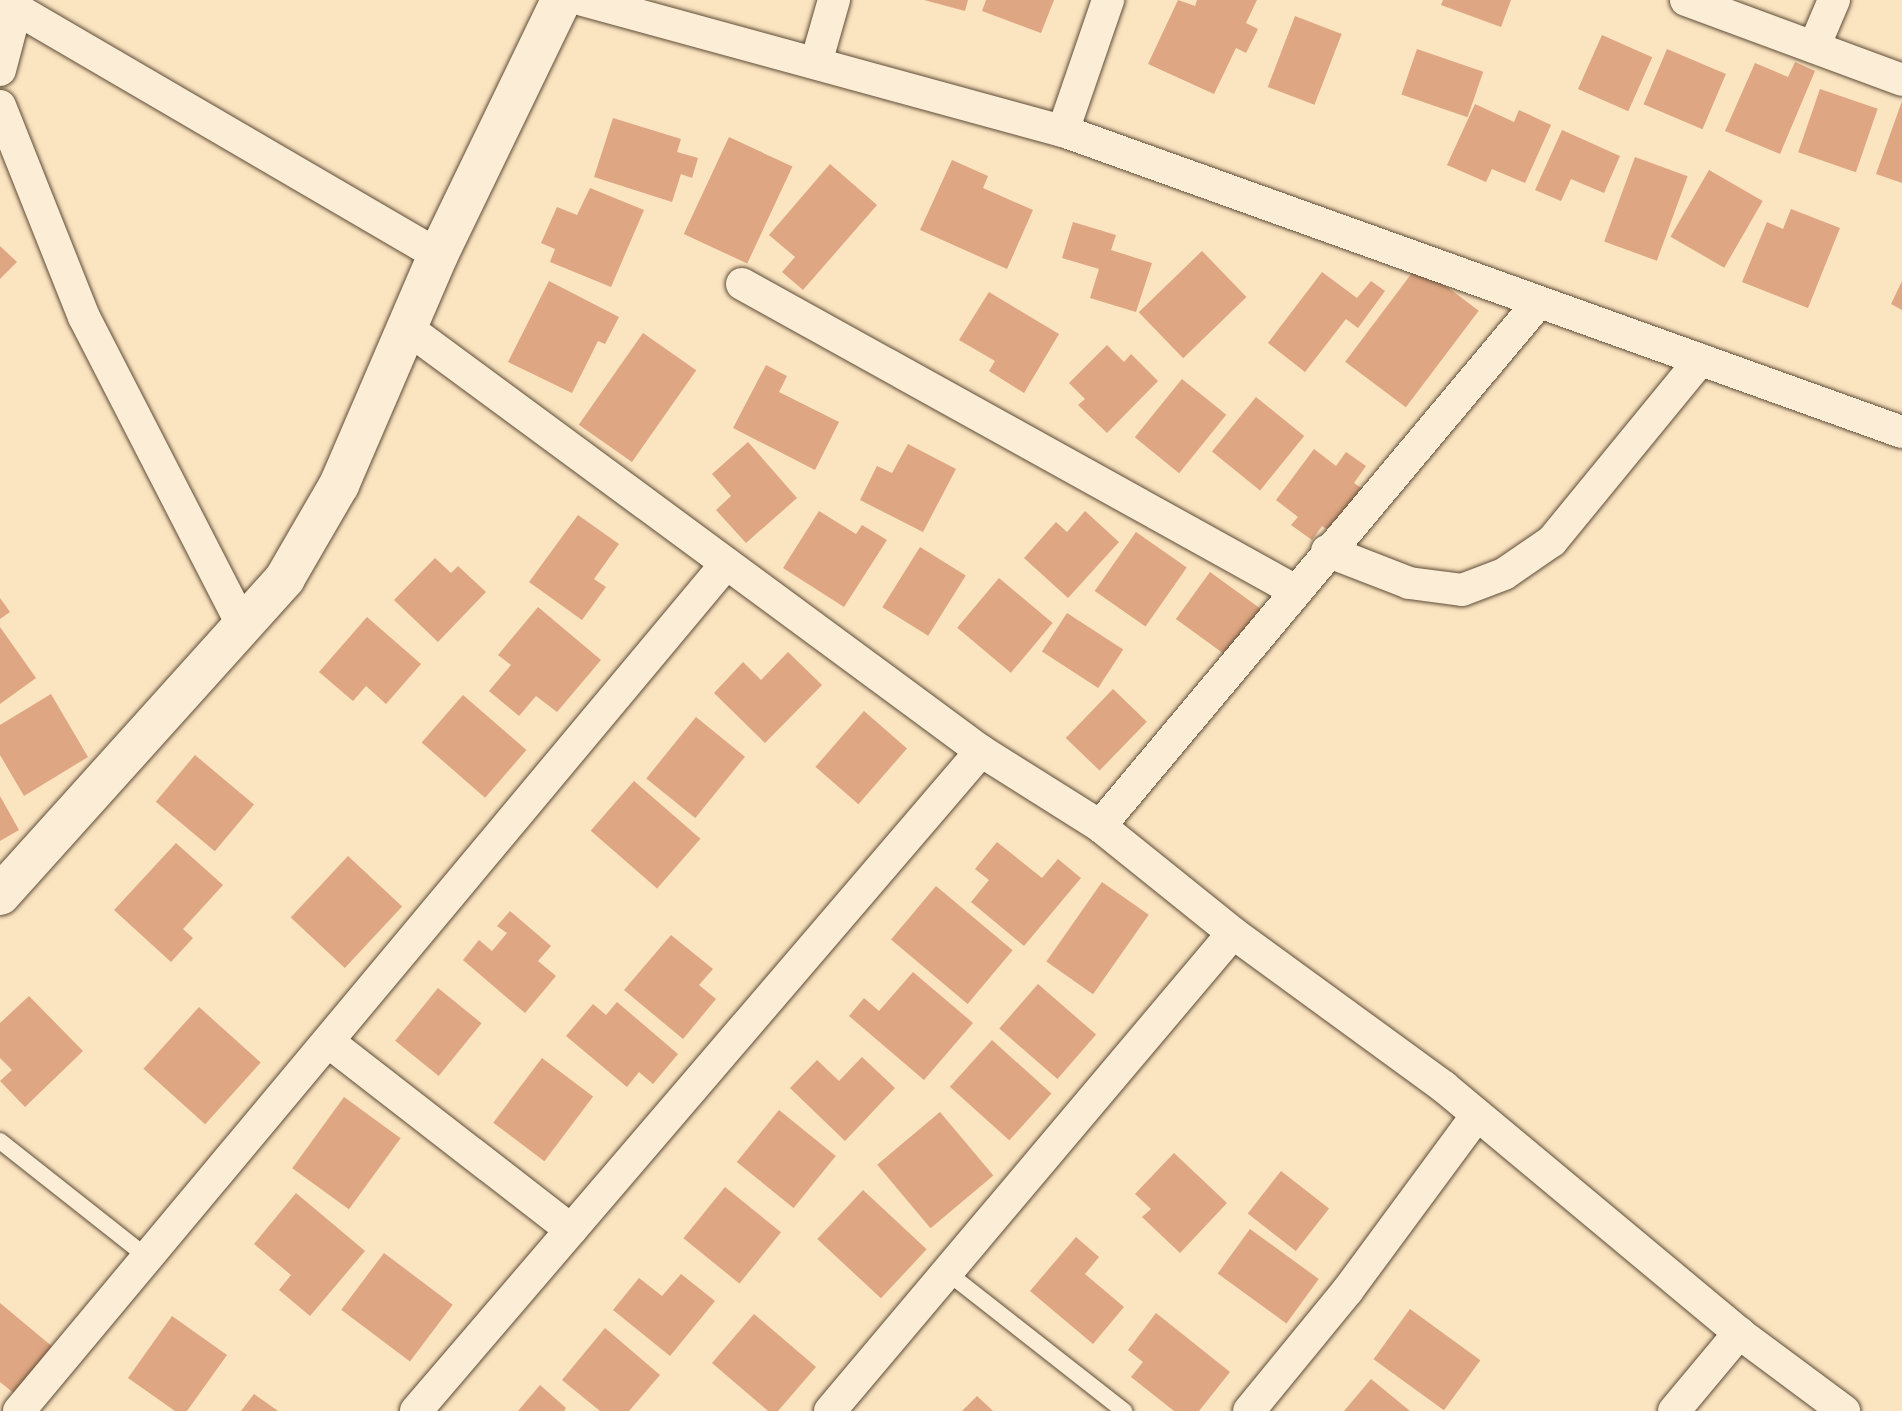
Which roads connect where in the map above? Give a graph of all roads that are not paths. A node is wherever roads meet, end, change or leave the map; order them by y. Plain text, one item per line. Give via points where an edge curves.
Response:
1 (561, 0) edge
2 (583, 0) edge
3 (834, 0) edge
4 (1108, 0) edge
5 (1686, 0) edge
6 (1834, 0) edge
7 (8, 5) edge
8 (1814, 47) junction
9 (816, 63) junction
10 (0, 70) edge
11 (1902, 80) edge
12 (0, 106) edge
13 (1063, 131) junction
14 (438, 255) junction
15 (742, 284) dead end
16 (1538, 303) junction
17 (407, 328) junction
18 (1700, 360) junction
19 (1902, 432) edge
20 (1327, 551) junction
21 (725, 565) junction
22 (1294, 590) junction
23 (243, 627) junction
24 (981, 751) junction
25 (1100, 826) junction
26 (0, 895) edge
27 (1233, 933) junction
28 (330, 1043) junction
29 (1477, 1115) junction
30 (0, 1141) edge
31 (571, 1230) junction
32 (148, 1258) junction
33 (948, 1273) junction
34 (1739, 1333) junction
35 (19, 1411) edge
36 (416, 1411) edge
37 (830, 1411) edge
38 (1124, 1411) edge
39 (1249, 1411) edge
40 (1674, 1411) edge
41 (1844, 1411) edge

1 - 14 street
2 - 9 street
3 - 9 street
4 - 13 street
5 - 8 street
6 - 8 street
7 - 10 street
7 - 14 street
8 - 11 street
9 - 13 street
12 - 23 street via 84,317
13 - 16 street
14 - 17 street
15 - 22 street
16 - 18 street
16 - 20 street
17 - 21 street
17 - 23 street via 339,485 285,578
18 - 19 street
18 - 20 street via 1552,541 1504,574 1462,590 1422,585
20 - 22 street
21 - 24 street
21 - 28 street
22 - 25 street
23 - 26 street
24 - 25 street
24 - 31 street
25 - 27 street
27 - 29 street
27 - 33 street
28 - 31 street
28 - 32 street
29 - 34 street
29 - 39 street via 1348,1290
30 - 32 lane
31 - 36 street
32 - 35 street
33 - 37 street
33 - 38 lane
34 - 40 street
34 - 41 street

